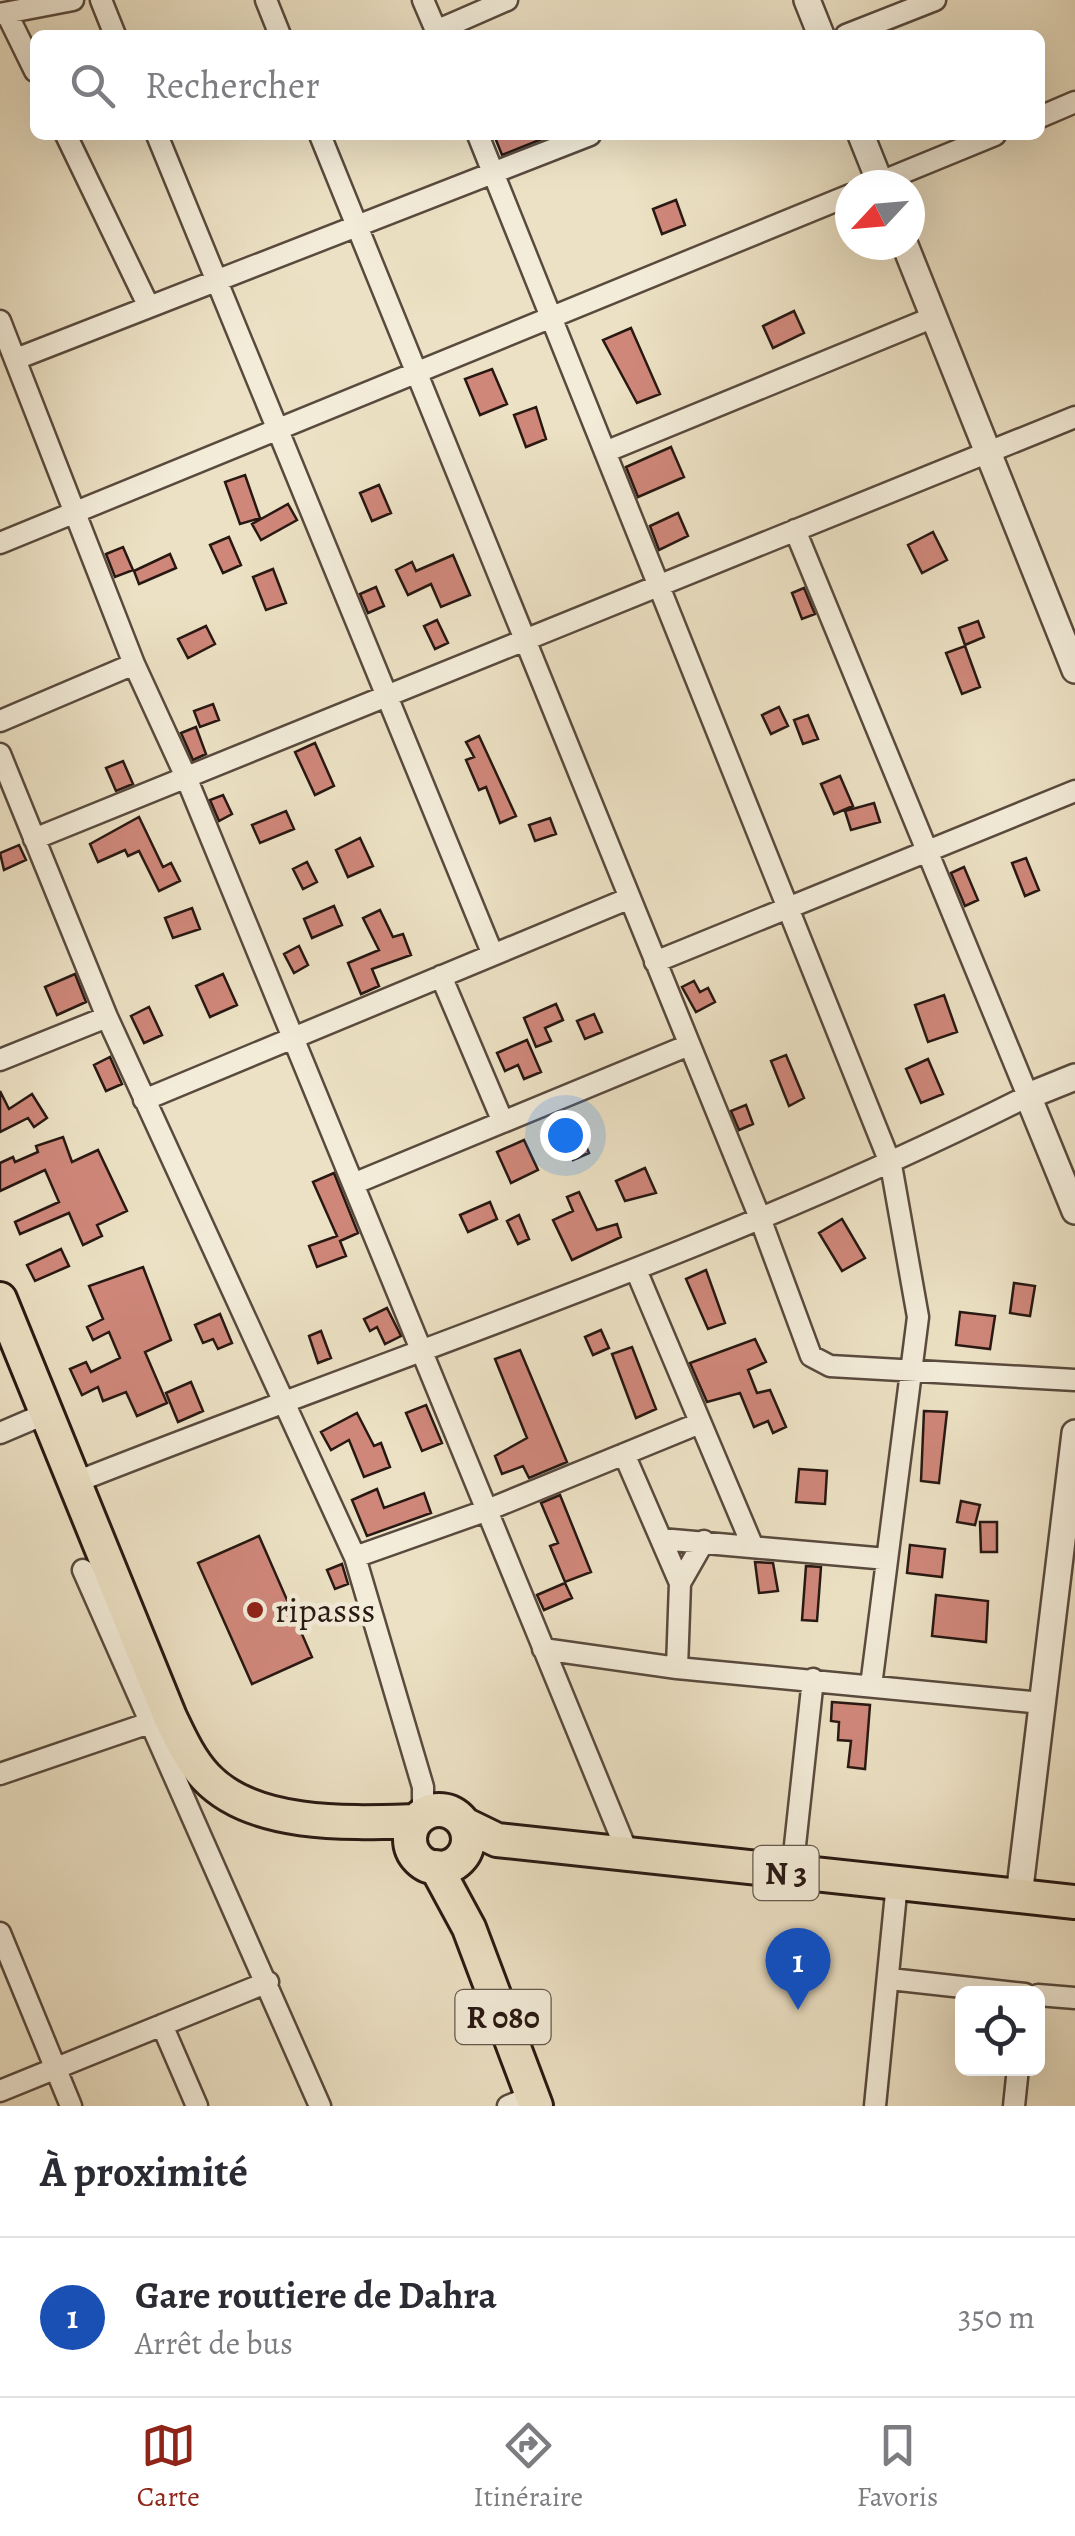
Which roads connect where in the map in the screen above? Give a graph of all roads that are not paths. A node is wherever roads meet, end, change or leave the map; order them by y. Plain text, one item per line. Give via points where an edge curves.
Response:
1 (73, 0) edge
2 (101, 0) edge
3 (266, 0) edge
4 (424, 0) edge
5 (507, 0) edge
6 (806, 0) edge
7 (935, 0) edge
8 (4, 14) edge
9 (114, 30) edge
10 (278, 30) edge
11 (436, 30) edge
12 (443, 30) edge
13 (818, 30) edge
14 (859, 30) edge
15 (30, 62) edge
16 (1075, 102) edge
17 (1045, 115) edge
18 (68, 140) edge
19 (159, 140) edge
20 (322, 140) edge
21 (480, 140) edge
22 (577, 140) edge
23 (863, 140) edge
24 (983, 140) edge
25 (873, 170) edge
26 (911, 170) edge
27 (493, 173) junction
28 (835, 200) edge
29 (357, 226) junction
30 (911, 260) edge
31 (217, 280) junction
32 (149, 307) junction
33 (551, 317) junction
34 (934, 318) junction
35 (0, 320) edge
36 (16, 359) junction
37 (416, 372) junction
38 (1075, 416) edge
39 (278, 429) junction
40 (606, 452) junction
41 (988, 452) junction
42 (78, 511) junction
43 (794, 530) junction
44 (0, 542) edge
45 (659, 585) junction
46 (525, 640) junction
47 (134, 664) junction
48 (1075, 670) edge
49 (387, 696) junction
50 (0, 721) edge
51 (0, 754) edge
52 (186, 777) junction
53 (1075, 791) edge
54 (34, 839) junction
55 (927, 851) junction
56 (630, 898) junction
57 (788, 907) junction
58 (492, 954) junction
59 (655, 962) junction
60 (442, 976) junction
61 (106, 1017) junction
62 (293, 1037) junction
63 (689, 1045) junction
64 (0, 1060) edge
65 (1075, 1077) edge
66 (1028, 1096) junction
67 (144, 1100) junction
68 (504, 1122) junction
69 (892, 1165) junction
70 (353, 1184) junction
71 (1075, 1211) edge
72 (760, 1218) junction
73 (636, 1270) junction
74 (4, 1321) edge
75 (421, 1354) junction
76 (911, 1370) junction
77 (1075, 1380) edge
78 (281, 1401) junction
79 (47, 1413) junction
80 (700, 1423) junction
81 (0, 1432) edge
82 (1075, 1434) edge
83 (624, 1454) junction
84 (76, 1482) junction
85 (485, 1510) junction
86 (662, 1540) junction
87 (704, 1541) junction
88 (752, 1547) junction
89 (355, 1557) junction
90 (887, 1558) junction
91 (83, 1570) dead end
92 (680, 1584) junction
93 (1066, 1588) edge
94 (543, 1649) junction
95 (676, 1668) junction
96 (813, 1679) junction
97 (872, 1686) junction
98 (1042, 1703) junction
99 (159, 1720) junction
100 (0, 1774) edge
101 (438, 1831) junction
102 (628, 1854) junction
103 (792, 1873) junction
104 (897, 1882) junction
105 (1020, 1896) junction
106 (1075, 1902) edge
107 (0, 1932) edge
108 (890, 1979) junction
109 (268, 1982) junction
110 (955, 1986) edge
111 (1045, 1996) edge
112 (1075, 1998) edge
113 (162, 2025) junction
114 (55, 2068) junction
115 (1017, 2076) edge
116 (0, 2091) edge
117 (526, 2103) edge
118 (71, 2106) edge
119 (197, 2106) edge
120 (320, 2106) edge
121 (875, 2106) edge
122 (1014, 2106) edge

1 - 8 street
2 - 9 street
3 - 10 street
4 - 11 street
5 - 12 street
6 - 13 street
7 - 14 street
8 - 15 street
16 - 17 street
18 - 32 street
19 - 31 street
20 - 29 street
21 - 27 street
22 - 27 street
23 - 25 street
24 - 26 street
27 - 29 street
27 - 33 street
28 - 33 street
29 - 31 street
29 - 37 street
30 - 34 street
31 - 32 street
31 - 39 street
32 - 36 street
33 - 37 street
33 - 40 street
34 - 40 street
34 - 41 street
35 - 36 street
36 - 42 street
37 - 39 street
37 - 46 street
38 - 41 street
39 - 42 street
39 - 49 street
40 - 45 street
41 - 43 street
41 - 48 street
42 - 44 street
42 - 47 street
43 - 45 street
43 - 55 street
45 - 46 street
45 - 57 street
46 - 49 street
46 - 56 street
47 - 50 street
47 - 52 street
49 - 52 street
49 - 58 street
51 - 54 street
52 - 54 street
52 - 62 street
53 - 55 street
54 - 61 street
55 - 57 street
55 - 66 street
56 - 58 street
56 - 59 street
57 - 59 street
57 - 69 street
58 - 60 street
59 - 63 street
60 - 62 street
60 - 68 street
61 - 64 street
61 - 67 street
62 - 67 street
62 - 70 street
63 - 68 street
63 - 72 street
65 - 66 street
66 - 69 street
66 - 71 street
67 - 78 street
68 - 70 street
69 - 72 street
69 - 76 street via 918,1317
70 - 75 street
72 - 73 street
72 - 76 street via 811,1356 830,1366
73 - 75 street
73 - 80 street
74 - 79 main road, N 3
75 - 78 street
75 - 85 street
76 - 77 street
76 - 90 street
78 - 84 street
78 - 89 street
79 - 81 street
79 - 84 main road, N 3
80 - 83 street
80 - 88 street
82 - 93 street
83 - 85 street
83 - 86 street
84 - 99 main road, N 3
85 - 89 street
85 - 94 street
86 - 87 street
86 - 92 street
87 - 88 street
87 - 92 street
88 - 90 street
89 - 101 street
90 - 97 street
91 - 99 street
92 - 95 street
93 - 98 street
94 - 95 street
94 - 102 street
95 - 96 street
96 - 97 street
96 - 103 street
97 - 98 street
98 - 105 street
99 - 100 street
99 - 101 main road, N 3 via 228,1794 287,1814
99 - 109 street
101 - 102 main road, N 3
101 - 117 main road, R 080
102 - 103 main road, N 3
103 - 104 main road, N 3
104 - 105 main road, N 3
104 - 108 street
105 - 106 main road, N 3
107 - 114 street
108 - 110 street
108 - 121 street
109 - 113 street
109 - 120 street
111 - 112 street
113 - 114 street
113 - 119 street
114 - 116 street
114 - 118 street
115 - 122 street

